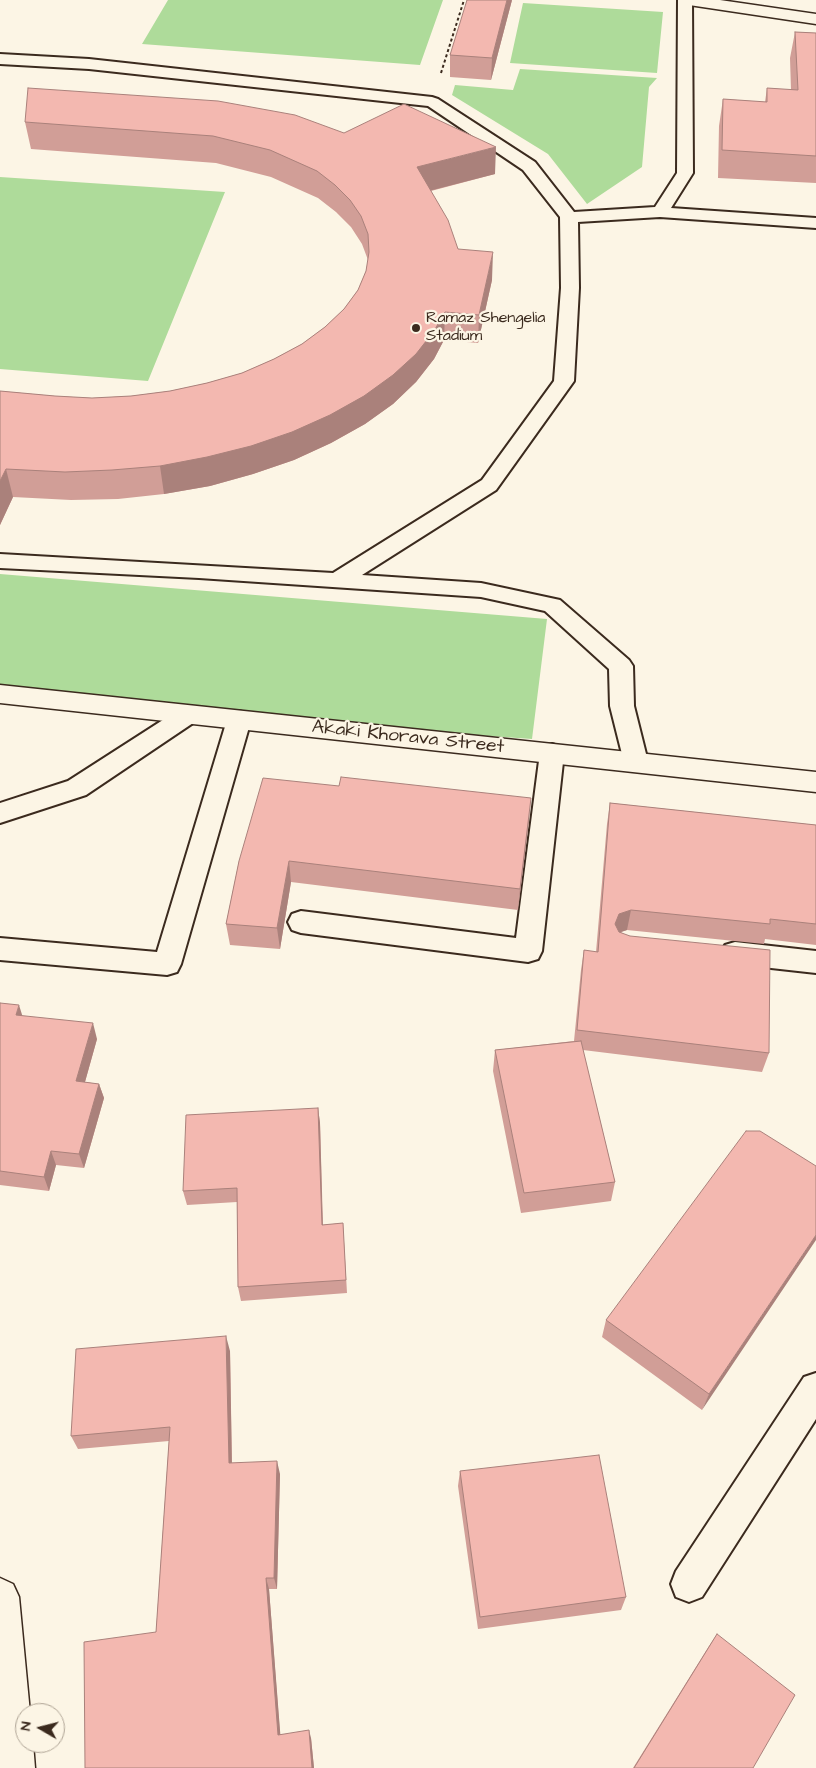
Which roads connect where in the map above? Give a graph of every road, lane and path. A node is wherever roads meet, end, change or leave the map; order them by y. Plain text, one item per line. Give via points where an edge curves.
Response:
1 (464, 0) edge
2 (685, 0) edge
3 (689, 0) edge
4 (816, 19) edge
5 (0, 59) edge
6 (432, 102) junction
7 (660, 212) junction
8 (569, 217) junction
9 (816, 223) edge
10 (0, 561) edge
11 (336, 581) junction
12 (0, 694) edge
13 (188, 715) junction
14 (239, 720) junction
15 (552, 753) junction
16 (636, 762) junction
17 (816, 782) edge
18 (0, 813) edge
19 (301, 922) dead end
20 (0, 950) edge
21 (707, 951) edge
22 (816, 962) edge
23 (816, 1389) edge
24 (689, 1584) dead end
25 (0, 1597) edge
26 (14, 1768) edge

1 - 6 path
2 - 7 lane via 685,173
3 - 4 street
5 - 6 lane via 89,64
6 - 8 lane via 529,166
7 - 8 lane
7 - 9 lane
8 - 11 lane via 570,288 564,381 489,485
10 - 11 lane
11 - 16 lane via 481,590 552,604 621,666 622,706
12 - 13 street, Akaki Khorava Street
13 - 14 street, Akaki Khorava Street
13 - 18 lane via 77,788
14 - 15 street, Akaki Khorava Street
14 - 20 lane via 167,964
15 - 16 street, Akaki Khorava Street
15 - 19 lane via 528,951
16 - 17 street, Akaki Khorava Street
21 - 22 lane
23 - 24 lane
25 - 26 street

